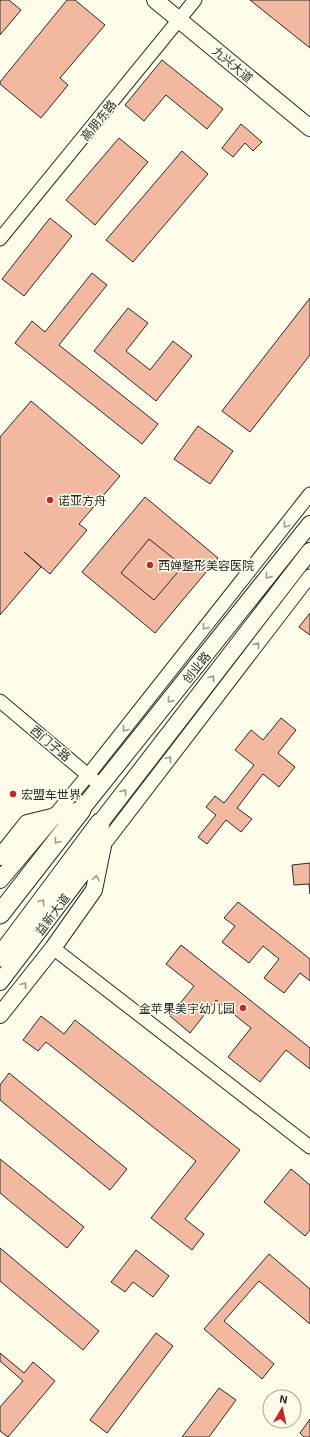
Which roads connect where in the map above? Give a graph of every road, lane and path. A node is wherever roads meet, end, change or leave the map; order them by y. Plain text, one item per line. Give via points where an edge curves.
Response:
1 (156, 0) edge
2 (195, 0) edge
3 (179, 20) junction
4 (310, 128) edge
5 (0, 239) edge
6 (310, 494) edge
7 (310, 524) edge
8 (310, 551) edge
9 (310, 576) edge
10 (0, 701) edge
11 (89, 774) junction
12 (101, 786) junction
13 (81, 810) junction
14 (54, 816) junction
15 (100, 823) junction
16 (103, 846) junction
17 (0, 857) edge
18 (0, 880) edge
19 (0, 914) edge
20 (24, 938) junction
21 (53, 948) junction
22 (0, 957) edge
23 (0, 982) edge
24 (0, 1016) edge
25 (310, 1147) edge

1 - 3 main road, 九兴大道
2 - 3 street, 高朋东路
3 - 4 main road, 九兴大道
3 - 5 street, 高朋东路
6 -> 11 street
7 -> 12 main road, 创业路
15 -> 8 main road, 创业路
16 -> 9 street
10 - 11 street, 西门子路
11 - 12 street, 西门子路
11 - 14 street
12 - 13 main road, 创业路
13 - 14 main road
13 -> 19 highway
14 - 17 main road via 27,823
14 - 18 main road
15 - 16 main road
20 -> 15 highway
16 - 20 main road, 益新大道
21 -> 16 main road via 94,890
20 - 22 highway
20 - 23 main road, 益新大道
24 -> 21 main road
21 - 25 street

